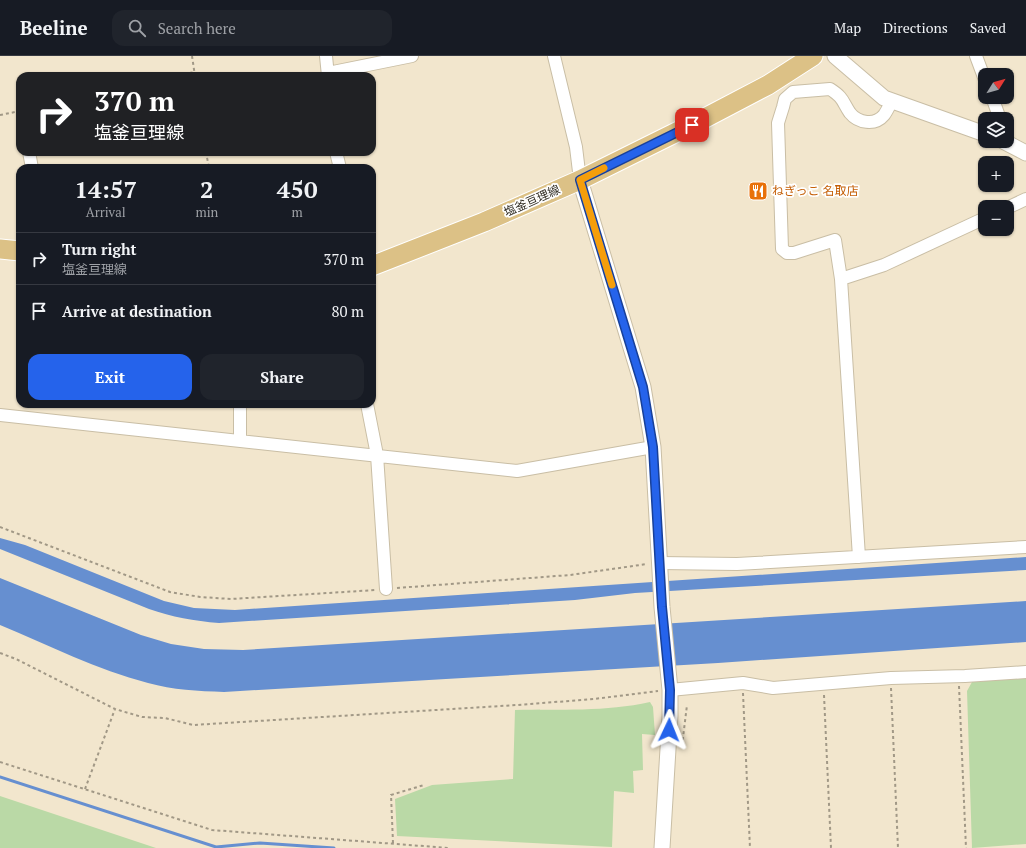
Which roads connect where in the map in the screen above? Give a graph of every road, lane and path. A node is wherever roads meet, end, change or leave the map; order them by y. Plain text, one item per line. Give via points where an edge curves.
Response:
1 (192, 56) edge
2 (326, 56) edge
3 (412, 56) edge
4 (554, 56) edge
5 (813, 56) edge
6 (835, 56) edge
7 (976, 56) edge
8 (980, 68) edge
9 (194, 72) edge
10 (328, 72) edge
11 (341, 72) edge
12 (892, 101) junction
13 (16, 112) edge
14 (0, 115) edge
15 (978, 132) edge
16 (1014, 146) edge
17 (1026, 153) edge
18 (580, 180) junction
19 (1026, 199) edge
20 (1014, 205) edge
21 (978, 221) edge
22 (0, 249) edge
23 (16, 251) edge
24 (376, 264) edge
25 (841, 279) junction
26 (240, 408) edge
27 (368, 408) edge
28 (0, 415) edge
29 (240, 440) junction
30 (653, 447) junction
31 (377, 455) junction
32 (0, 528) edge
33 (1026, 547) edge
34 (859, 557) junction
35 (659, 565) junction
36 (386, 589) junction
37 (0, 653) edge
38 (1026, 672) edge
39 (965, 676) junction
40 (891, 678) junction
41 (669, 683) junction
42 (743, 683) junction
43 (823, 684) junction
44 (115, 709) junction
45 (0, 762) edge
46 (424, 785) dead end
47 (85, 789) junction
48 (393, 843) junction
49 (449, 848) edge
50 (662, 848) edge
51 (750, 848) edge
52 (831, 848) edge
53 (898, 848) edge
54 (966, 848) edge

1 - 9 path
2 - 10 street
3 - 11 street
4 - 18 street via 576,148
5 - 18 main road, 塩釜亘理線 via 768,85 706,118
6 - 12 street via 884,98
7 - 8 street
12 - 15 street
12 - 25 street via 883,116 875,122 866,122 851,114 843,99 830,89 793,92 782,107 778,123 782,249 787,253 794,253 835,240
13 - 14 path
16 - 17 street
18 - 24 main road, 塩釜亘理線 via 484,222
18 - 30 street via 643,387
19 - 20 street
21 - 25 street via 884,265
22 - 23 main road
25 - 34 street
26 - 29 street
27 - 31 street
28 - 29 street
29 - 31 street
30 - 31 street via 517,471
30 - 35 street
31 - 36 street
32 - 36 path via 170,592 200,597 231,599
33 - 34 street
34 - 35 street via 737,564
35 - 36 path via 570,575
35 - 41 street
37 - 44 path
38 - 39 street
39 - 40 street
39 - 54 path via 959,687
40 - 43 street
40 - 53 path
41 - 42 street
41 - 44 path via 594,699 194,725 165,718 142,717
41 - 50 street via 670,716
42 - 43 street via 773,688
42 - 51 path
43 - 52 path
44 - 47 path
45 - 47 path
46 - 48 path via 392,795
47 - 48 path via 212,830
48 - 49 path

